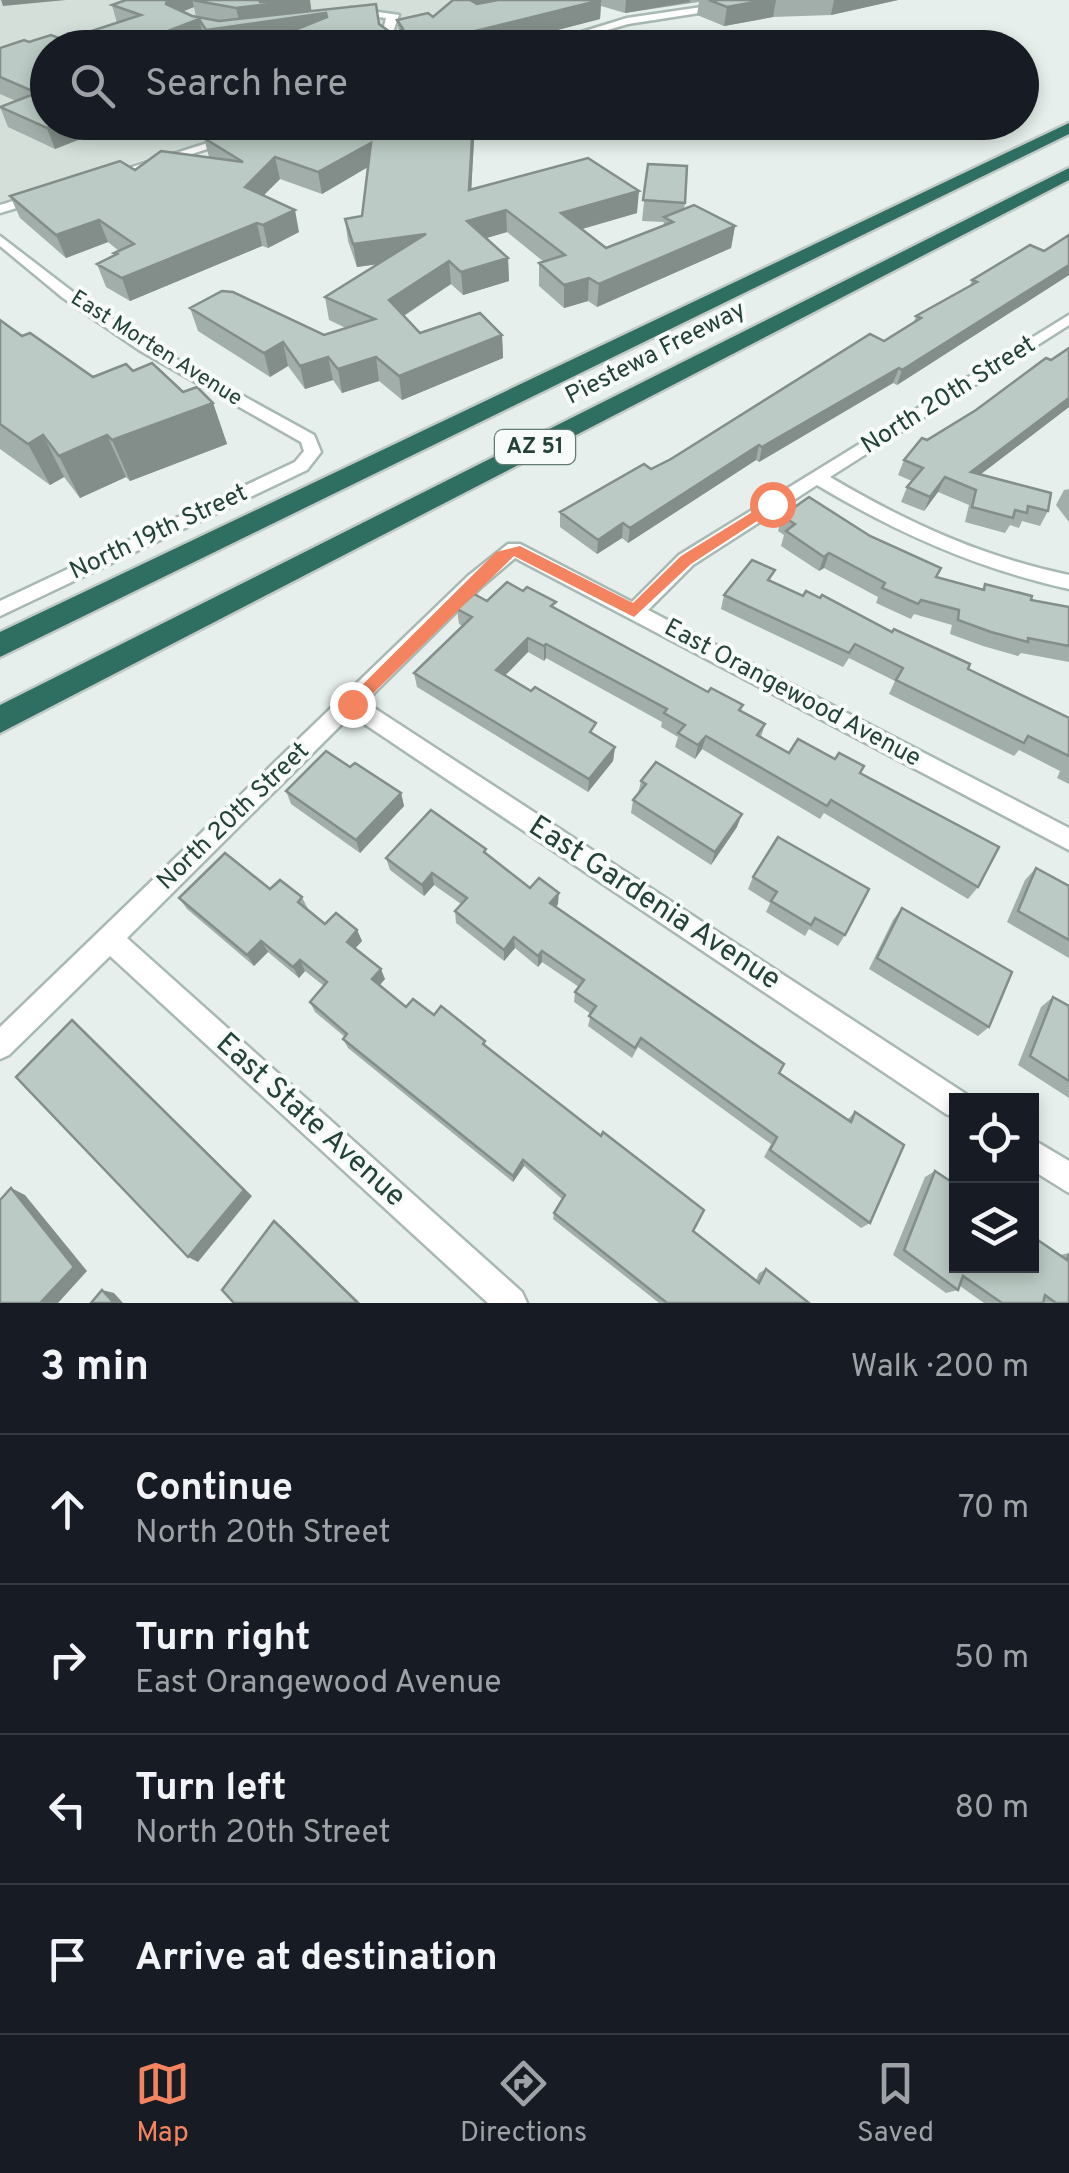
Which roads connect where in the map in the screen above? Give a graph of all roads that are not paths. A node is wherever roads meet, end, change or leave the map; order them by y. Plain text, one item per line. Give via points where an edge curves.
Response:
1 (741, 5) edge
2 (334, 14) edge
3 (605, 14) edge
4 (627, 21) junction
5 (388, 30) edge
6 (596, 30) edge
7 (1069, 128) edge
8 (227, 140) edge
9 (1069, 172) edge
10 (88, 182) edge
11 (55, 192) edge
12 (0, 209) edge
13 (0, 240) edge
14 (1069, 319) edge
15 (313, 452) joint
16 (818, 478) junction
17 (514, 550) joint
18 (1069, 582) edge
19 (0, 609) edge
20 (634, 611) junction
21 (0, 645) edge
22 (352, 704) junction
23 (0, 720) edge
24 (1069, 840) edge
25 (109, 938) junction
26 (0, 1046) edge
27 (949, 1099) edge
28 (1039, 1158) edge
29 (1069, 1178) edge
30 (511, 1303) edge

1 - 4 street
2 - 5 street via 396,17
3 - 4 street
4 - 6 street
7 - 21 highway, Piestewa Freeway / AZ 51
8 - 10 street
9 - 23 highway, Piestewa Freeway / AZ 51
11 - 12 street
13 - 15 street, East Morten Avenue via 144,347 308,439
14 - 16 street, North 20th Street
15 - 19 street, North 19th Street via 301,466
16 - 18 street via 897,526 963,555
16 - 20 street, North 20th Street via 686,560
17 - 20 street, East Orangewood Avenue
17 - 22 street, North 20th Street
20 - 24 street, East Orangewood Avenue
22 - 25 street, North 20th Street
22 - 27 street, East Gardenia Avenue
25 - 26 street, North 20th Street
25 - 30 street, East State Avenue
28 - 29 street

